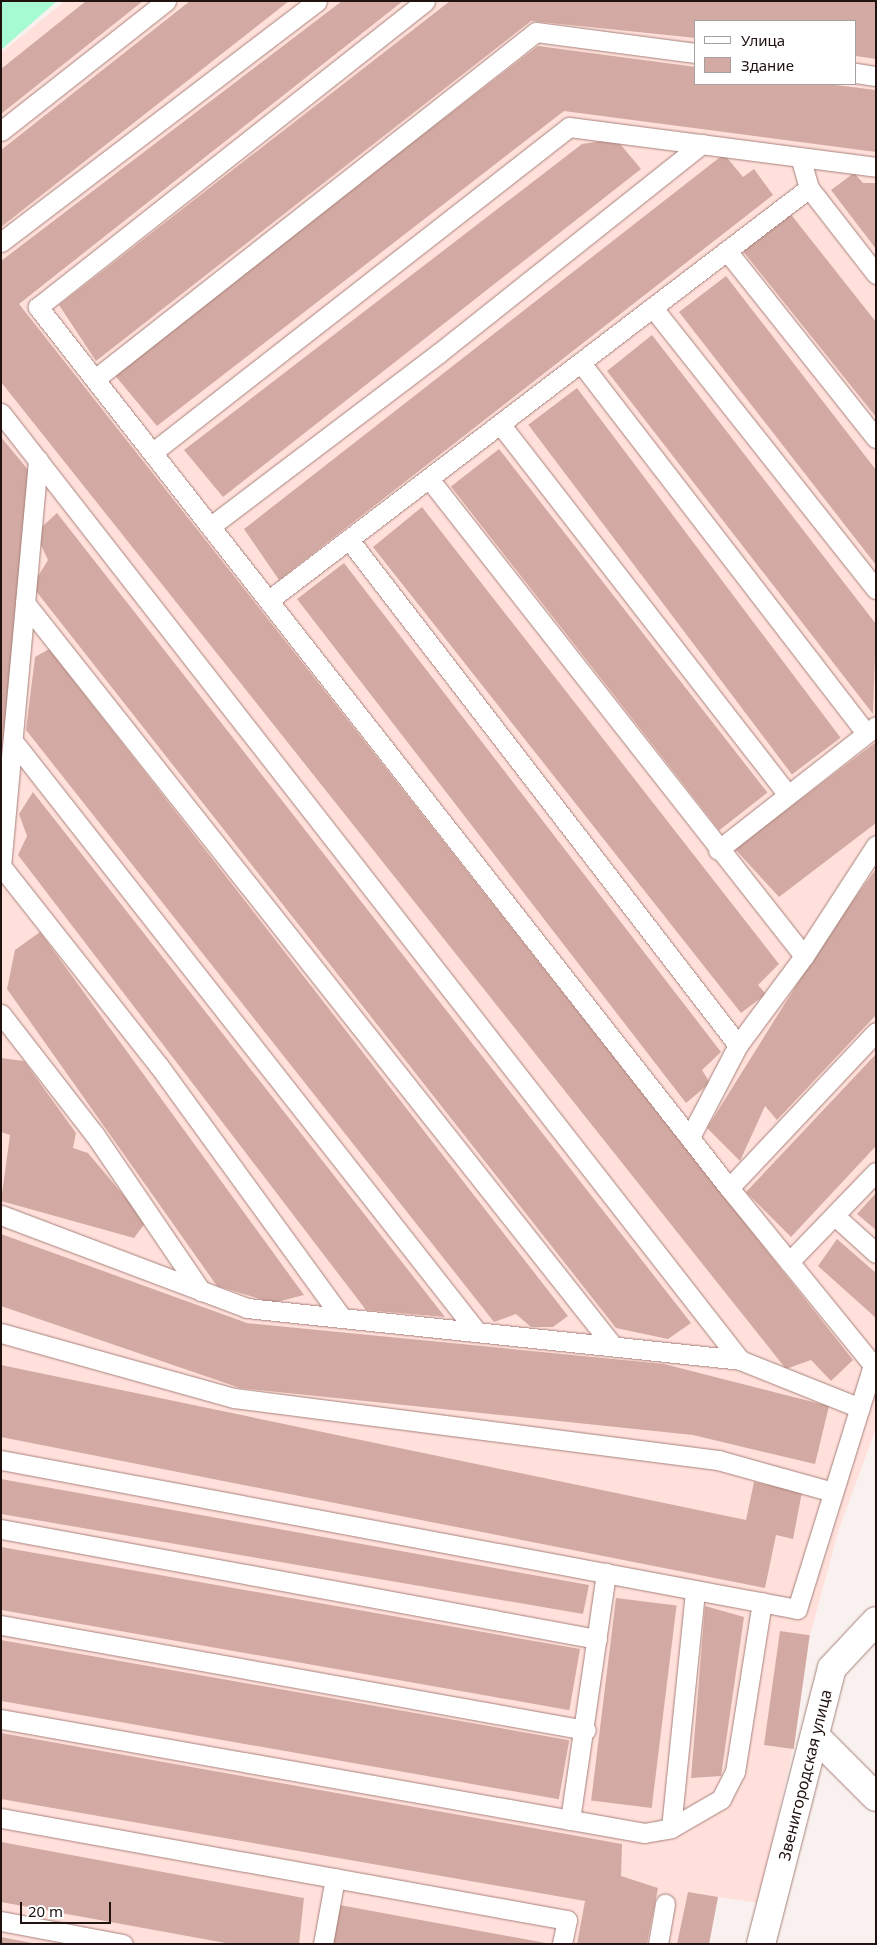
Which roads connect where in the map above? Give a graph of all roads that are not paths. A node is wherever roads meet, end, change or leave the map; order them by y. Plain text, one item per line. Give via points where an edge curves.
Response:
1 (166, 1) edge
2 (317, 1) edge
3 (424, 1) edge
4 (694, 53) edge
5 (857, 74) edge
6 (876, 76) edge
7 (1, 130) edge
8 (702, 144) junction
9 (800, 157) junction
10 (876, 167) edge
11 (809, 188) junction
12 (1, 242) edge
13 (727, 251) junction
14 (876, 274) edge
15 (653, 308) junction
16 (581, 363) junction
17 (95, 379) junction
18 (1, 413) edge
19 (501, 425) junction
20 (876, 438) edge
21 (153, 452) junction
22 (38, 460) junction
23 (430, 480) junction
24 (211, 526) junction
25 (350, 541) junction
26 (876, 589) edge
27 (269, 600) junction
28 (25, 603) junction
29 (871, 729) edge
30 (13, 741) junction
31 (787, 794) junction
32 (876, 845) edge
33 (718, 850) junction
34 (1, 867) edge
35 (804, 956) junction
36 (1, 1014) edge
37 (876, 1032) edge
38 (738, 1045) junction
39 (691, 1135) junction
40 (876, 1172) edge
41 (729, 1188) junction
42 (1, 1215) edge
43 (835, 1216) junction
44 (876, 1253) edge
45 (789, 1262) junction
46 (201, 1291) junction
47 (342, 1318) junction
48 (477, 1332) junction
49 (1, 1334) edge
50 (613, 1346) junction
51 (740, 1360) junction
52 (860, 1408) junction
53 (1, 1460) edge
54 (833, 1492) junction
55 (1, 1529) edge
56 (606, 1573) junction
57 (694, 1590) junction
58 (762, 1602) junction
59 (876, 1621) edge
60 (1, 1625) edge
61 (597, 1639) junction
62 (1, 1720) edge
63 (586, 1730) junction
64 (815, 1736) junction
65 (876, 1797) edge
66 (1, 1818) edge
67 (570, 1820) junction
68 (671, 1828) junction
69 (335, 1878) junction
70 (665, 1904) dead end
71 (1, 1921) edge
72 (123, 1944) edge
73 (323, 1944) edge
74 (562, 1944) edge
75 (658, 1944) edge
76 (761, 1944) edge

1 - 7 lane
2 - 12 lane
3 - 17 lane via 38,307
4 - 17 lane via 536,32
5 - 6 lane
8 - 9 lane
8 - 21 lane via 569,127
8 - 24 lane via 439,353
9 - 10 lane
9 - 11 lane
11 - 13 lane
11 - 14 lane
13 - 15 lane
13 - 20 lane
15 - 16 lane
15 - 26 lane
16 - 19 lane
16 - 29 lane
17 - 21 lane
18 - 22 lane
19 - 23 lane
19 - 31 lane
21 - 24 lane
22 - 28 lane
22 - 51 lane
23 - 25 lane
23 - 33 lane
24 - 27 lane
25 - 27 lane
25 - 38 lane
27 - 39 lane
28 - 30 lane
28 - 50 lane
29 - 31 lane
30 - 34 lane
30 - 48 lane
31 - 33 lane
32 - 35 lane
33 - 35 lane
34 - 47 lane via 159,1066
35 - 38 lane
36 - 46 lane via 95,1135
37 - 41 lane
38 - 39 lane
39 - 41 lane
40 - 43 lane
41 - 45 lane
42 - 46 lane
43 - 44 lane
43 - 45 lane
45 - 52 lane via 873,1365
46 - 47 lane via 246,1308
47 - 48 lane
48 - 50 lane
49 - 54 lane via 234,1398 718,1460
50 - 51 lane
51 - 52 lane
52 - 54 lane
53 - 56 lane
54 - 58 lane via 797,1609
55 - 61 lane
56 - 57 lane
56 - 61 lane
57 - 58 lane
57 - 68 lane
58 - 68 lane via 735,1772 721,1799
59 - 64 street, Звенигородская улица via 832,1668
60 - 63 lane
61 - 63 lane
62 - 67 lane
63 - 67 lane
64 - 65 street
64 - 76 street, Звенигородская улица
66 - 69 lane
67 - 68 lane via 644,1832
69 - 73 lane
69 - 74 lane via 567,1920
70 - 75 lane
71 - 72 lane

